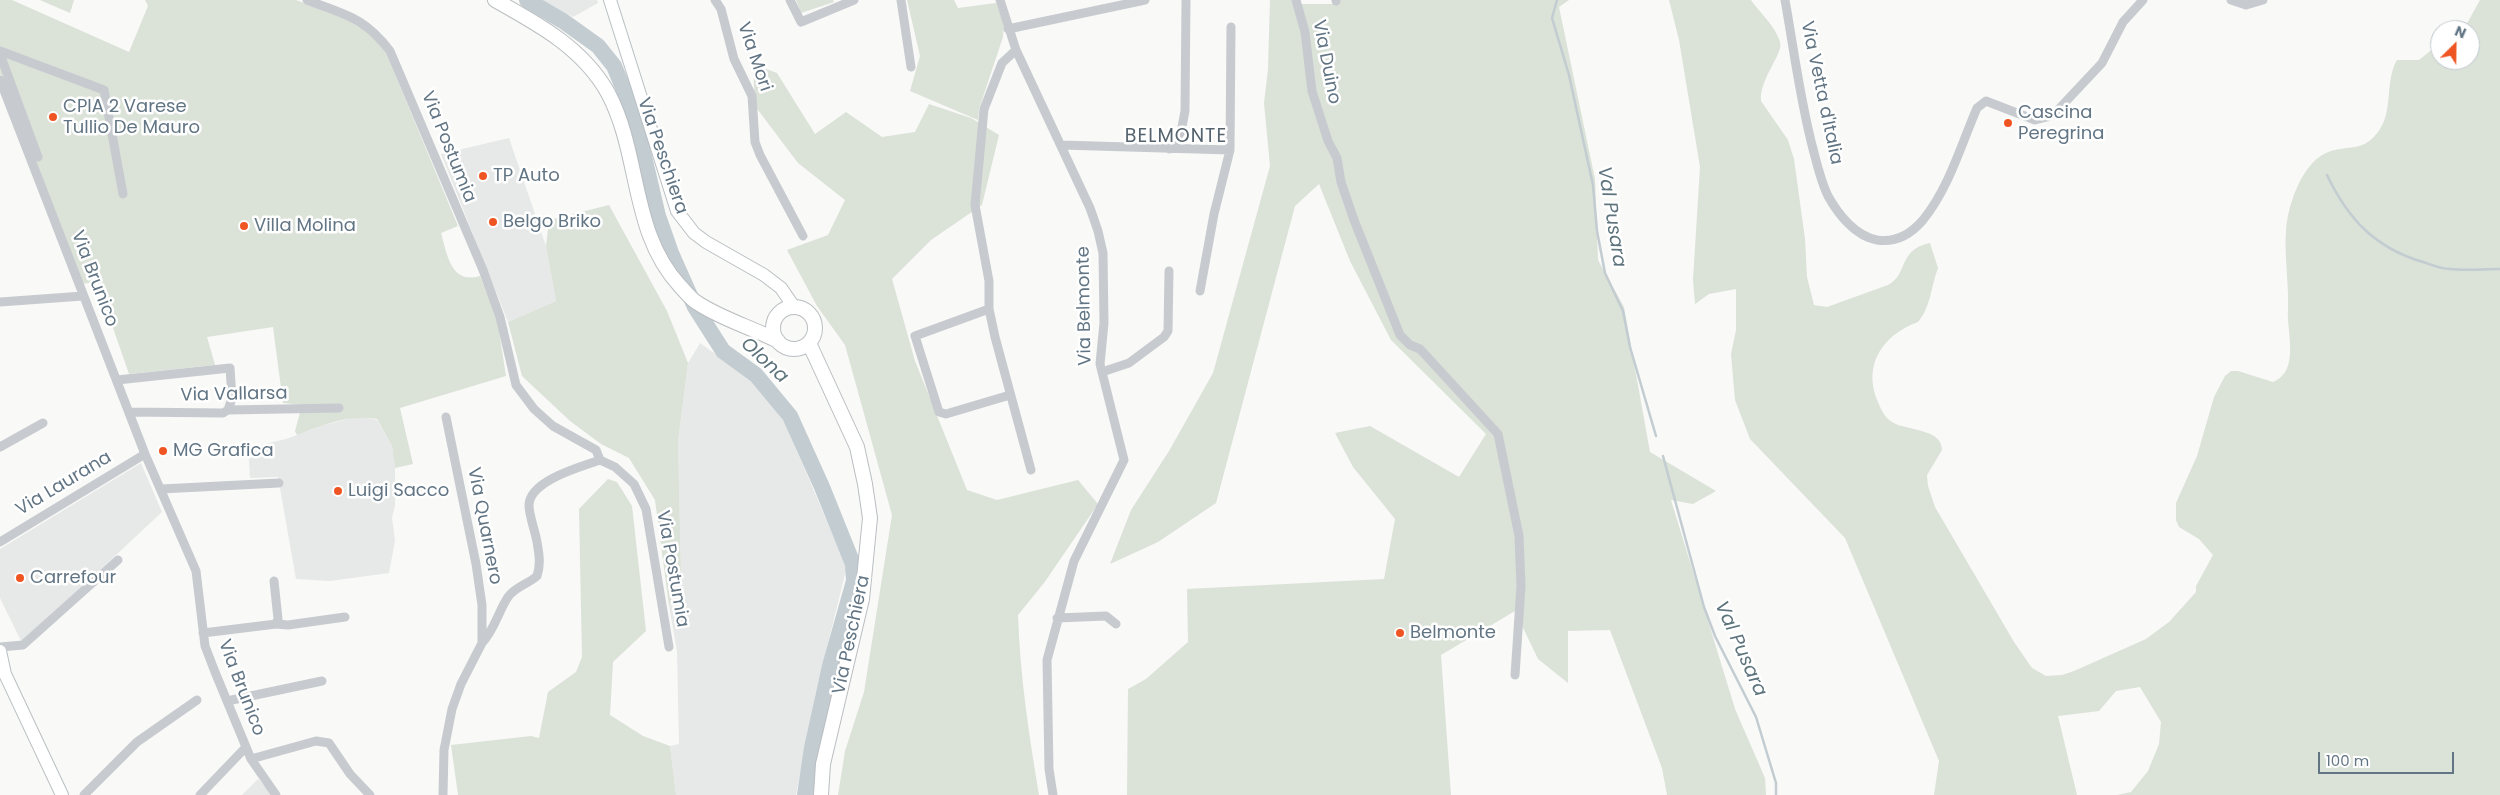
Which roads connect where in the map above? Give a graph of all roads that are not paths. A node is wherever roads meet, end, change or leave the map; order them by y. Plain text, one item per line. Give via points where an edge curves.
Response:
1 (307, 0) edge
2 (495, 0) edge
3 (610, 0) edge
4 (715, 0) edge
5 (790, 0) edge
6 (854, 0) edge
7 (901, 0) edge
8 (1000, 0) edge
9 (1145, 0) edge
10 (1186, 0) edge
11 (1296, 0) edge
12 (1785, 0) edge
13 (2143, 0) edge
14 (2231, 0) edge
15 (2263, 0) edge
16 (843, 3) edge
17 (1231, 27) dead end
18 (1008, 29) junction
19 (1016, 50) junction
20 (0, 53) edge
21 (911, 67) dead end
22 (0, 80) edge
23 (1061, 145) junction
24 (1170, 149) junction
25 (1230, 150) junction
26 (38, 157) dead end
27 (123, 194) dead end
28 (803, 236) dead end
29 (1169, 271) dead end
30 (1200, 292) dead end
31 (83, 296) junction
32 (0, 302) edge
33 (785, 307) junction
34 (989, 309) junction
35 (745, 326) junction
36 (778, 342) junction
37 (808, 343) junction
38 (795, 349) junction
39 (817, 365) junction
40 (1102, 372) junction
41 (117, 380) junction
42 (1010, 395) junction
43 (339, 408) dead end
44 (228, 410) junction
45 (130, 412) junction
46 (446, 417) dead end
47 (43, 424) dead end
48 (0, 447) edge
49 (145, 454) junction
50 (600, 460) junction
51 (1031, 470) dead end
52 (279, 483) dead end
53 (161, 489) junction
54 (0, 542) edge
55 (118, 560) dead end
56 (274, 581) dead end
57 (345, 617) dead end
58 (1058, 618) junction
59 (276, 624) junction
60 (1116, 624) dead end
61 (203, 633) junction
62 (482, 642) junction
63 (669, 646) dead end
64 (0, 649) edge
65 (3, 670) edge
66 (1515, 675) dead end
67 (322, 681) dead end
68 (197, 700) dead end
69 (227, 701) junction
70 (246, 747) junction
71 (251, 759) junction
72 (62, 795) edge
73 (84, 795) edge
74 (200, 795) edge
75 (276, 795) edge
76 (370, 795) edge
77 (443, 795) edge
78 (821, 795) edge
79 (1053, 795) edge

1 - 50 street, Via Postumia via 358,20 376,33 390,52 483,270 500,317 516,384 534,409 552,426 596,450
2 - 35 main road, Via Peschiera via 548,29 581,59 607,92 625,137 647,231 670,275 695,302
3 - 33 street, Via Peschiera via 677,211 694,233 781,288
4 - 28 street, Via Mori via 721,9 734,59 752,96 755,142
5 - 16 street via 800,22
6 - 16 street
7 - 21 street
8 - 18 street, Via Belmonte
9 - 18 street
10 - 24 street via 1185,111 1181,132
11 - 66 street, Via Duino via 1305,32 1312,91 1337,158 1354,220 1400,335 1420,350 1498,434 1519,536 1522,586
12 - 13 street, Via Vetta d'Italia via 1806,122 1828,195 1848,224 1875,240 1886,241 1899,240 1912,232 1937,200 1977,108 1986,101 2036,120 2052,114 2102,63 2122,22
14 - 15 street via 2246,5
17 - 25 street
18 - 19 street, Via Belmonte
19 - 23 street, Via Belmonte
19 - 34 street via 1002,63 984,109 975,205 989,281
20 - 26 street
20 - 27 street via 104,90
22 - 31 street, Via Brunico
23 - 24 street
23 - 40 street, Via Belmonte via 1090,208 1102,253
24 - 25 street
25 - 30 street
29 - 40 street via 1168,332 1129,363
31 - 32 street
31 - 41 street, Via Brunico
33 - 35 main road
33 - 36 main road via 773,330
33 - 37 main road, Via Peschiera via 806,311 814,320 815,333
34 - 42 street
34 - 42 street via 915,336 939,412 946,414
35 - 36 main road, Via Peschiera
36 - 38 main road, Via Peschiera
37 - 38 main road
37 - 39 main road, Via Peschiera
38 - 39 main road, Via Peschiera
39 - 78 main road, Via Peschiera via 857,448 870,518 862,599 823,764
40 - 58 street, Via Belmonte via 1124,460 1074,561
41 - 44 street via 230,368 232,398
41 - 45 street, Via Brunico
42 - 51 street
43 - 44 street, Via Vallarsa
44 - 45 street, Via Vallarsa via 223,413
45 - 49 street, Via Brunico
46 - 62 street, Via Quarnero via 476,564 482,605
47 - 48 street
49 - 53 street, Via Brunico
49 - 54 street, Via Laurana
50 - 62 street, Via Quarnero via 535,489 529,506 540,565 538,576 508,597 490,635
50 - 63 street, Via Postumia via 634,484 646,509
52 - 53 street
53 - 61 street, Via Brunico via 196,571
55 - 64 street via 23,645
56 - 59 street
57 - 59 street
58 - 60 street via 1106,616
58 - 79 street, Via Belmonte via 1047,660 1049,768
59 - 61 street
61 - 69 street, Via Brunico
62 - 77 street, Via Quarnero via 452,708 444,750
64 - 65 street
65 - 72 street
67 - 69 street
68 - 73 street via 137,742
69 - 70 street, Via Brunico
70 - 71 street, Via Brunico
70 - 74 street
71 - 75 street
71 - 76 street, Via Brunico via 316,741 329,743 350,774

